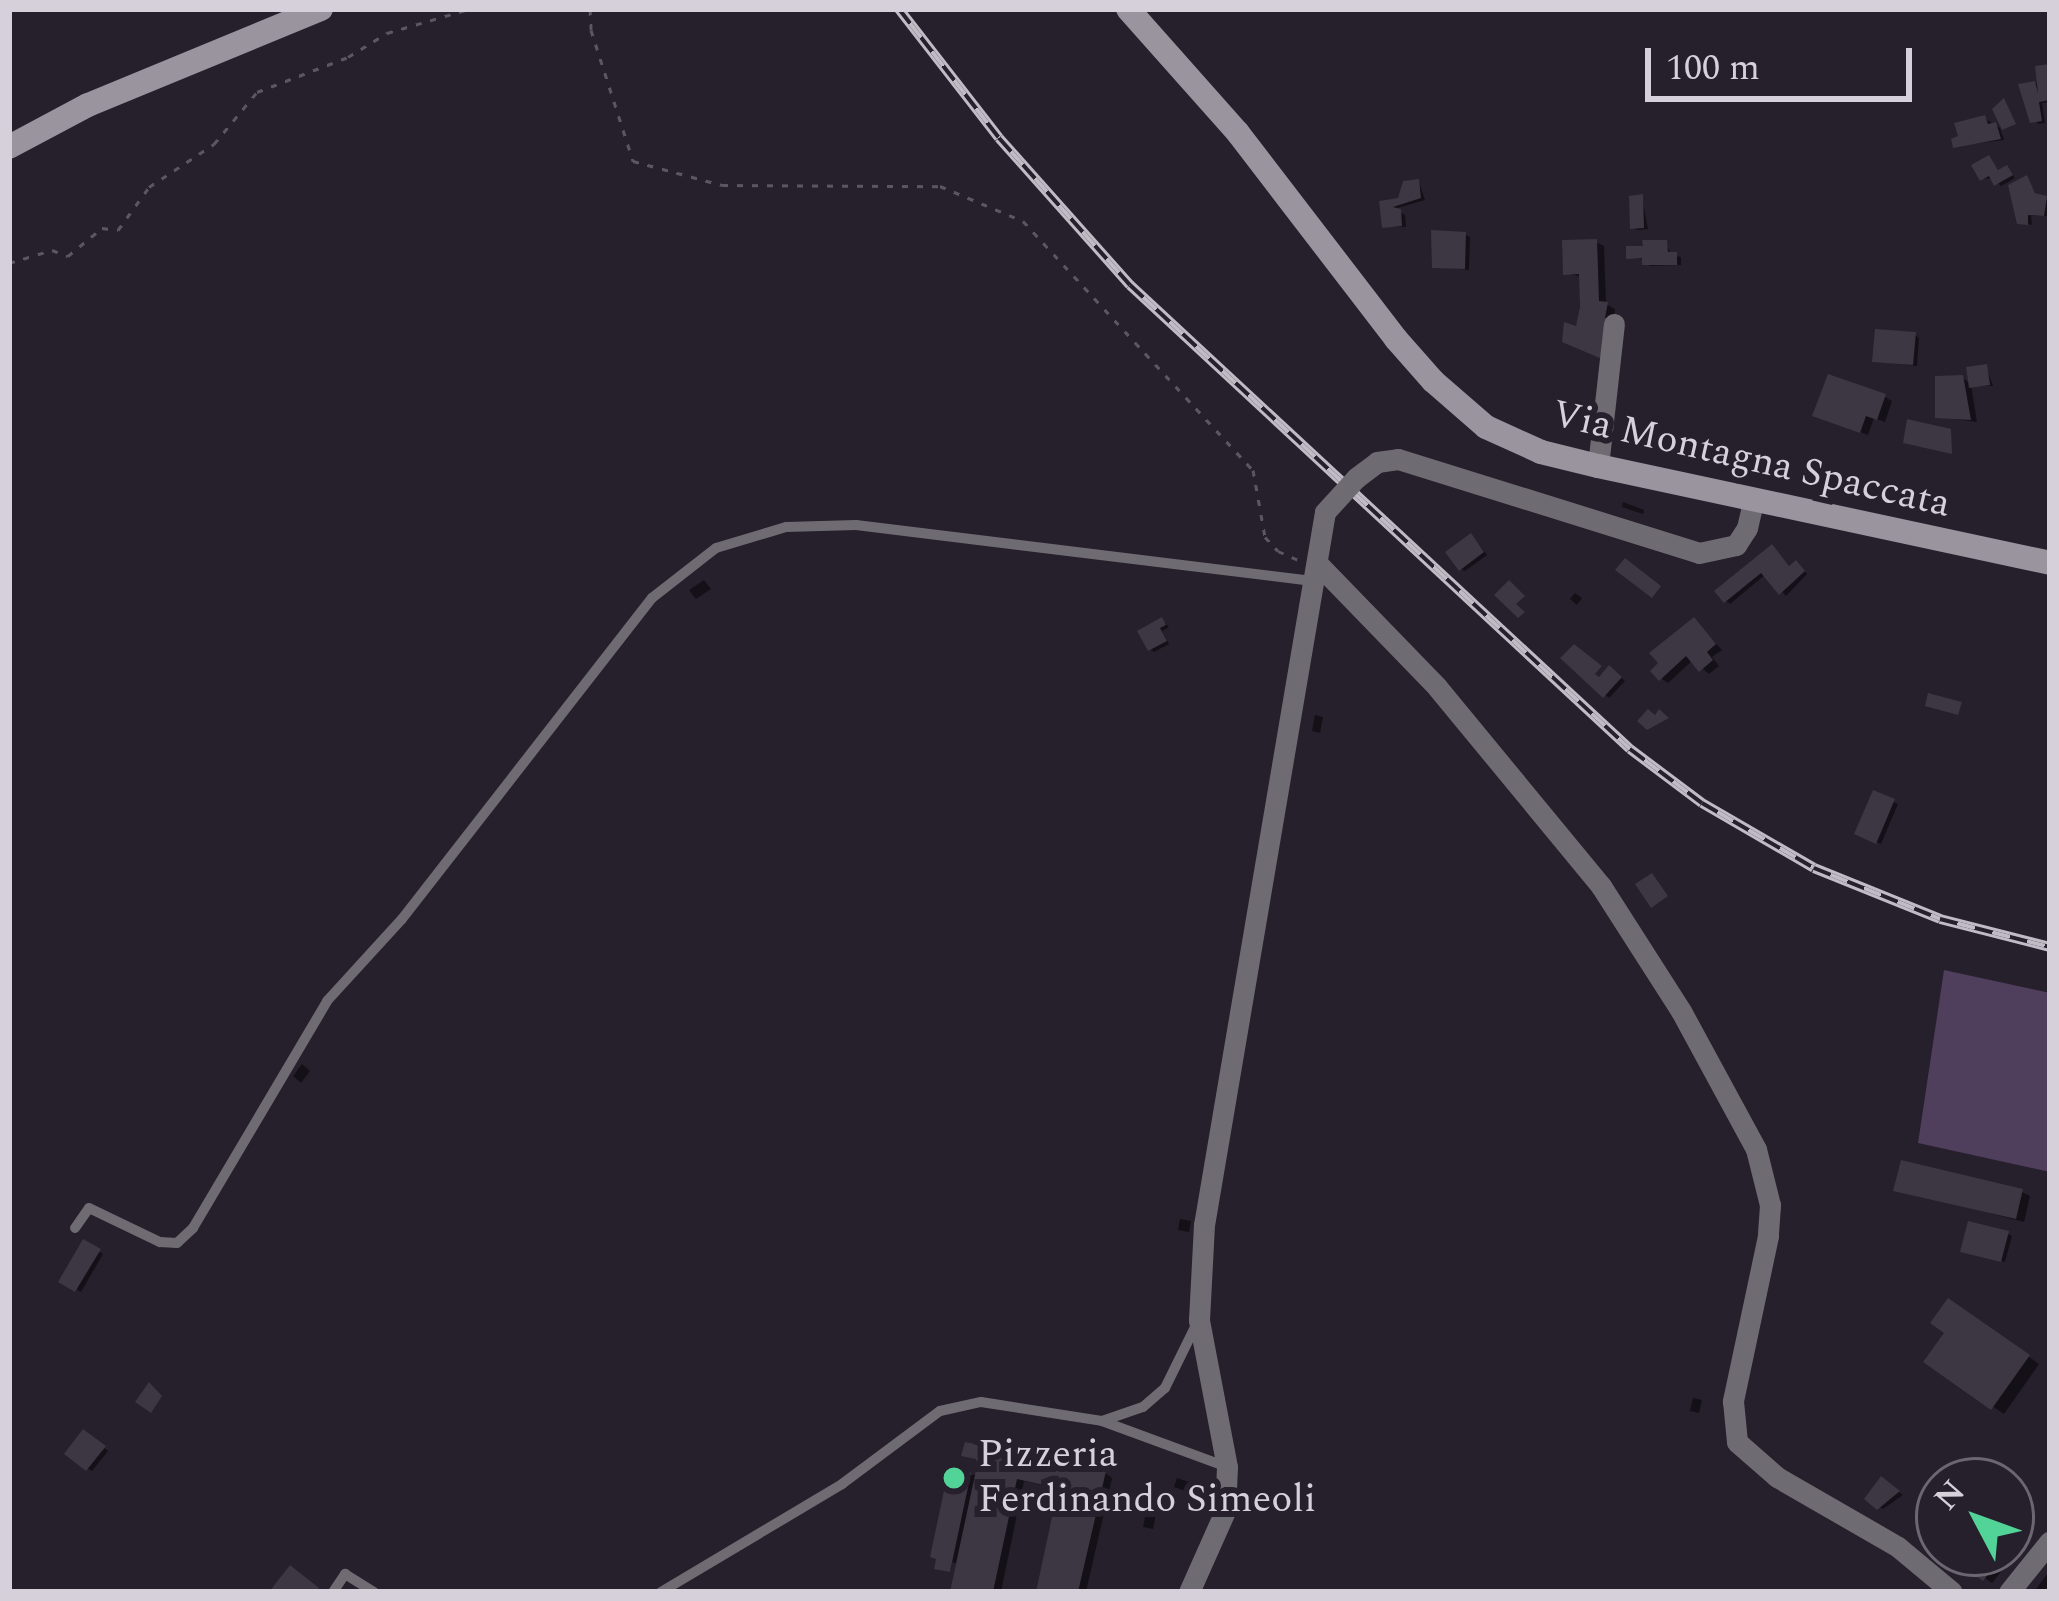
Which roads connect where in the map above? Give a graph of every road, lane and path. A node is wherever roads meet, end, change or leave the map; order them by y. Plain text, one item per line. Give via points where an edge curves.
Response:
1 (321, 9) edge
2 (470, 9) edge
3 (590, 9) edge
4 (1128, 9) edge
5 (9, 147) edge
6 (9, 262) edge
7 (1614, 325) dead end
8 (1598, 466) junction
9 (1754, 501) junction
10 (2050, 563) edge
11 (1315, 572) junction
12 (75, 1228) dead end
13 (1199, 1320) junction
14 (1102, 1421) junction
15 (1227, 1467) junction
16 (2050, 1540) edge
17 (333, 1592) edge
18 (374, 1592) edge
19 (661, 1592) edge
20 (1189, 1592) edge
21 (1952, 1592) edge
22 (2009, 1592) edge

1 - 5 main road via 88,105
2 - 6 path via 386,33 348,57 256,92 214,143 149,187 118,230 102,228 68,256 52,250
3 - 11 path via 633,160 722,185 940,186 1023,220 1253,470 1264,537
4 - 8 main road, Via Montagna Spaccata via 1448,396 1516,444
7 - 8 street
8 - 9 main road, Via Montagna Spaccata
9 - 10 main road, Via Montagna Spaccata
9 - 11 street, bridge via 1736,545 1699,553 1398,460 1377,462 1325,512
11 - 12 lane via 856,525 786,527 716,548 652,598 443,868 327,1001 193,1228 177,1243 160,1242 89,1208
11 - 13 street via 1204,1226
11 - 21 street via 1437,687 1601,886 1756,1149 1770,1205 1768,1236 1733,1401 1737,1442 1777,1477 1898,1547
13 - 14 lane via 1165,1388 1143,1408
13 - 15 street
14 - 15 lane
14 - 19 lane via 981,1402 940,1411 842,1484
15 - 20 street via 1226,1511
16 - 22 street
17 - 18 lane via 345,1574

